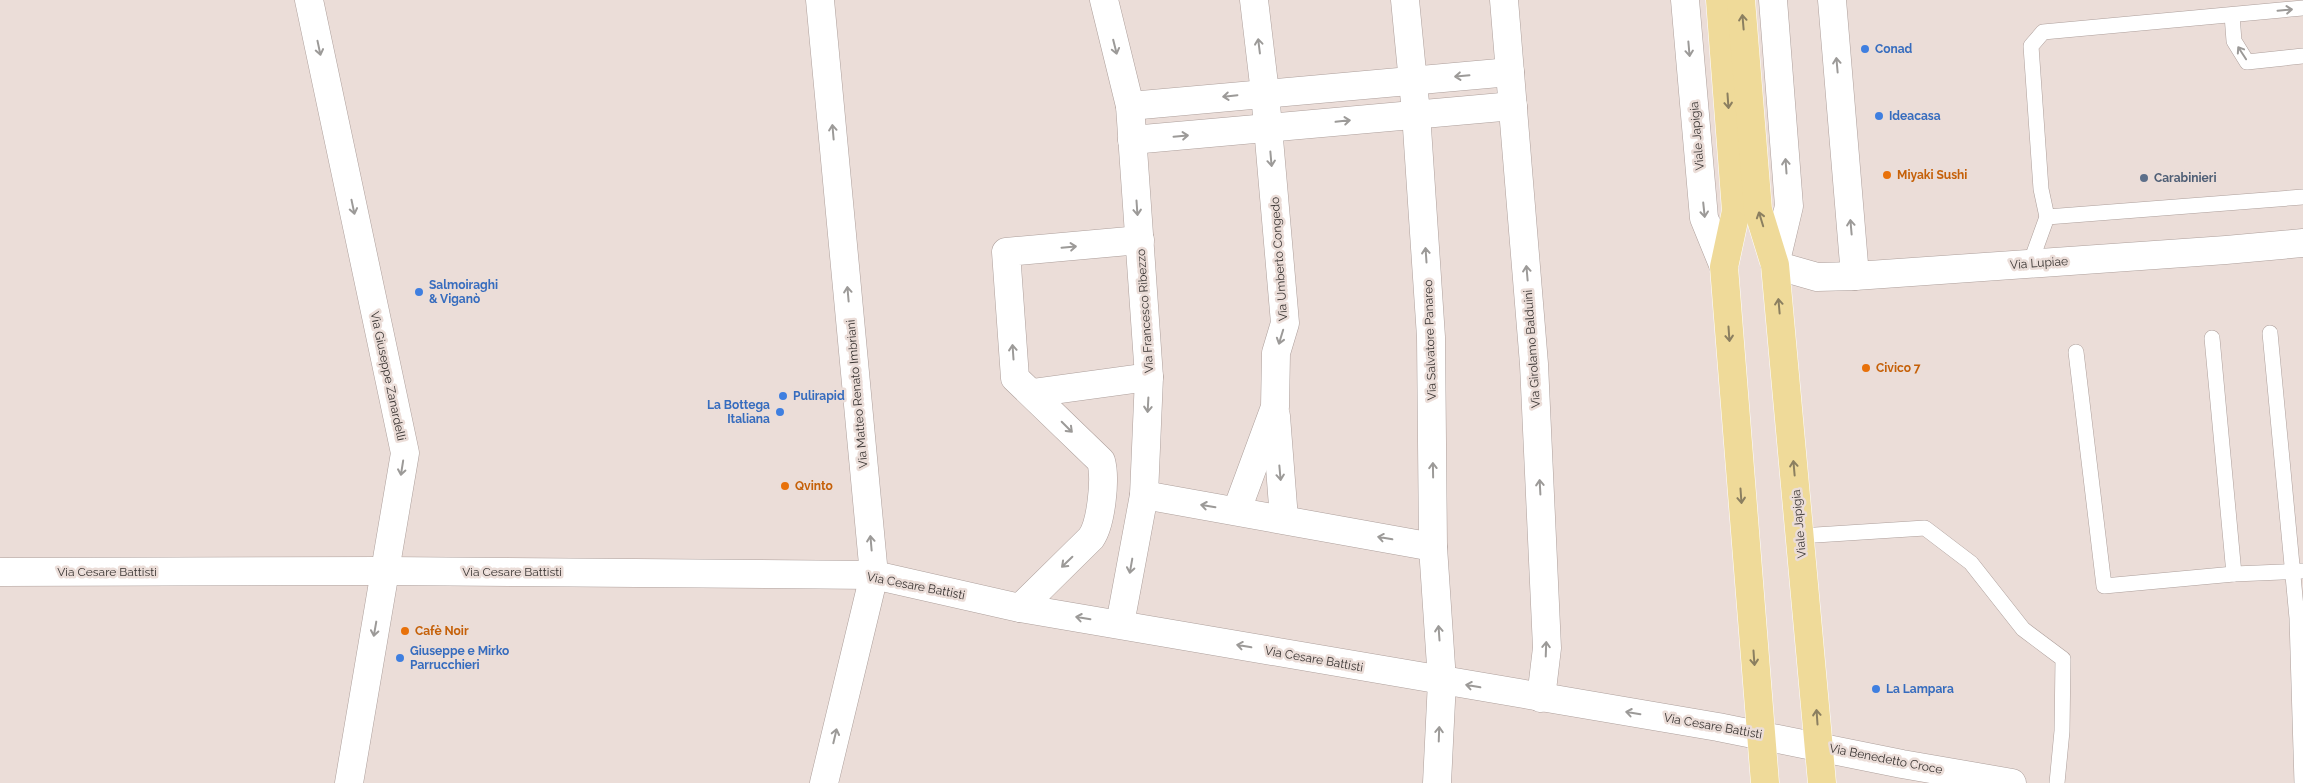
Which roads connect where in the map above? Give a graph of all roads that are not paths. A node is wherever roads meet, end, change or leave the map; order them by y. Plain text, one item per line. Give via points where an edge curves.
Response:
1 (309, 0) edge
2 (820, 0) edge
3 (1104, 0) edge
4 (1254, 0) edge
5 (1405, 0) edge
6 (1504, 0) edge
7 (1685, 0) edge
8 (1720, 0) edge
9 (1741, 0) edge
10 (1773, 0) edge
11 (1832, 0) edge
12 (2303, 8) edge
13 (2232, 15) junction
14 (2303, 56) edge
15 (1510, 72) junction
16 (1413, 81) junction
17 (1265, 93) junction
18 (1130, 106) junction
19 (1513, 106) junction
20 (1416, 113) junction
21 (1268, 129) junction
22 (1132, 140) junction
23 (2303, 197) edge
24 (2047, 217) junction
25 (1140, 240) junction
26 (2303, 242) edge
27 (2030, 264) junction
28 (1775, 265) junction
29 (1724, 268) junction
30 (1855, 276) junction
31 (2270, 333) dead end
32 (2212, 338) dead end
33 (2076, 352) dead end
34 (1149, 377) junction
35 (1032, 393) junction
36 (1275, 407) junction
37 (1144, 495) junction
38 (1238, 510) junction
39 (1284, 519) junction
40 (1800, 536) junction
41 (1433, 547) junction
42 (386, 571) junction
43 (2298, 571) edge
44 (0, 572) edge
45 (2234, 574) junction
46 (874, 575) junction
47 (1020, 608) junction
48 (1120, 624) junction
49 (1442, 681) junction
50 (1541, 698) junction
51 (1759, 734) junction
52 (1819, 746) junction
53 (348, 783) edge
54 (824, 783) edge
55 (1437, 783) edge
56 (1765, 783) edge
57 (1822, 783) edge
58 (2012, 783) edge
59 (2057, 783) edge
60 (2302, 783) edge

1 -> 42 street, Via Giuseppe Zanardelli via 405,453
46 -> 2 street, Via Matteo Renato Imbriani
3 -> 18 street, Via Francesco Ribezzo
17 -> 4 street, Via Umberto Congedo
5 - 16 street, Via Salvatore Panareo
6 - 15 street, Via Girolamo Balduini
7 -> 29 street, Viale Japigia via 1704,218
8 -> 29 main road, Viale Japigia via 1736,211
28 -> 9 main road, Viale Japigia via 1758,210
28 -> 10 street, Viale Japigia via 1789,206
30 -> 11 street
13 -> 12 lane
14 -> 13 lane via 2247,62 2234,42
13 - 24 lane via 2043,32 2031,46 2041,189
15 -> 16 street
15 - 19 street, Via Girolamo Balduini
16 - 17 street
16 - 20 street, Via Salvatore Panareo
17 -> 18 street
17 - 21 street, Via Umberto Congedo
18 - 22 street, Via Francesco Ribezzo
19 - 20 street
50 -> 19 street, Via Girolamo Balduini via 1547,648 1534,364
21 -> 20 street
41 -> 20 street, Via Salvatore Panareo via 1432,337
22 -> 21 street
21 -> 36 street, Via Umberto Congedo via 1285,324 1276,353
22 -> 25 street, Via Francesco Ribezzo
23 - 24 lane
24 - 27 lane
25 - 34 street, Via Francesco Ribezzo
35 -> 25 street via 1015,378 1006,252
26 - 27 street, Via Lupiae
27 - 30 street, Via Lupiae
28 - 30 street, Via Lupiae via 1817,277
40 -> 28 main road, Viale Japigia
29 -> 51 main road, Viale Japigia
31 - 43 lane
32 - 45 lane
33 - 45 lane via 2104,586
34 - 35 street
34 -> 37 street, Via Francesco Ribezzo
35 -> 47 street via 1101,461 1104,471 1097,530
36 - 38 street, Via Umberto Congedo
36 -> 39 street
38 -> 37 street
37 -> 48 street, Via Francesco Ribezzo
38 - 39 street
41 -> 39 street
52 -> 40 main road, Viale Japigia
40 - 59 lane via 1925,528 1971,564 2023,629 2063,659
49 -> 41 street, Via Salvatore Panareo
42 - 44 street, Via Cesare Battisti
42 - 46 street, Via Cesare Battisti
42 -> 53 street, Via Giuseppe Zanardelli
43 - 45 lane
43 - 60 lane
46 - 47 street, Via Cesare Battisti
54 -> 46 street, Via Matteo Renato Imbriani
48 -> 47 street, Via Cesare Battisti
49 -> 48 street, Via Cesare Battisti
50 -> 49 street, Via Cesare Battisti
55 -> 49 street, Via Salvatore Panareo
51 -> 50 street, Via Cesare Battisti
51 - 52 street, Via Cesare Battisti
51 - 56 main road, Viale Japigia
52 - 57 main road, Viale Japigia
52 - 58 street, Via Benedetto Croce

